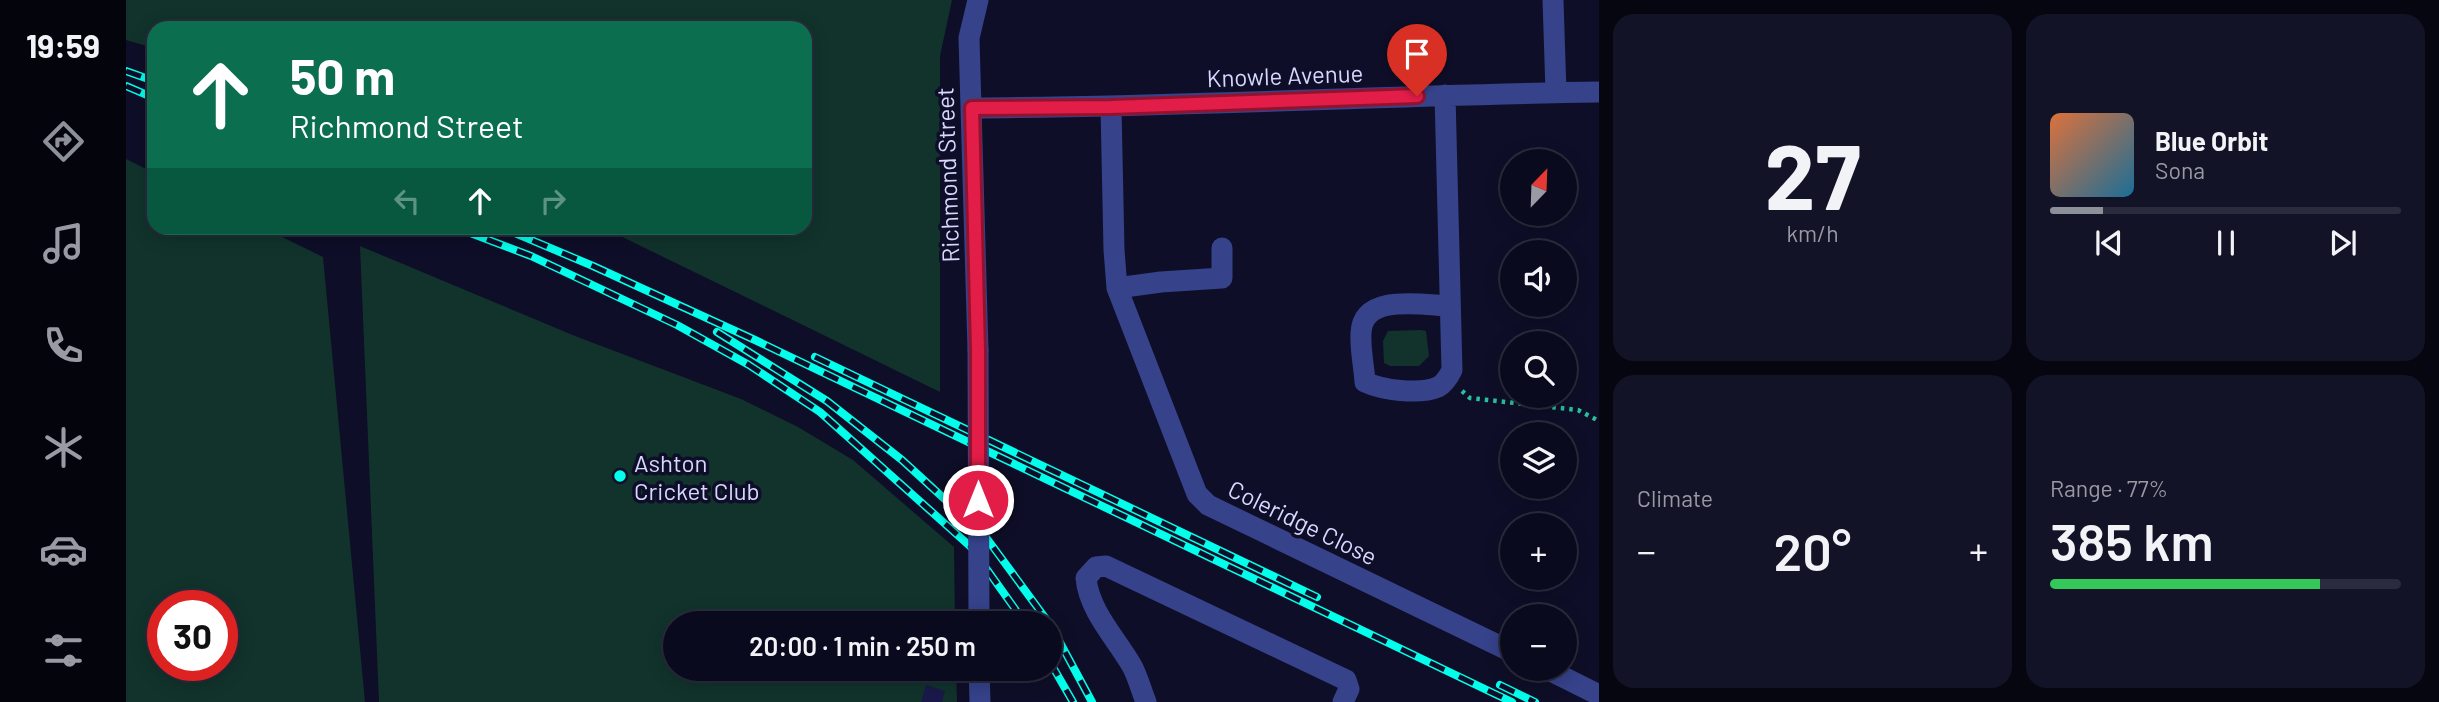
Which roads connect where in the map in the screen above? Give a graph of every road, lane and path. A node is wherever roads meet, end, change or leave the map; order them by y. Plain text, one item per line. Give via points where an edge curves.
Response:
1 (978, 0) edge
2 (1553, 0) edge
3 (1556, 92) junction
4 (1599, 92) edge
5 (1445, 95) junction
6 (1111, 107) junction
7 (972, 108) junction
8 (1222, 248) dead end
9 (1117, 288) junction
10 (1449, 306) junction
11 (1447, 379) junction
12 (1599, 421) edge
13 (979, 611) edge
14 (1500, 647) edge
15 (979, 681) edge
16 (1571, 681) edge
17 (1599, 695) edge
18 (980, 702) edge
19 (1146, 702) edge
20 (1343, 702) edge

1 - 7 street, Richmond Street via 969,38
2 - 3 street
3 - 4 street, Knowle Avenue
3 - 5 street, Knowle Avenue
5 - 6 street, Knowle Avenue
5 - 10 street
6 - 7 street, Knowle Avenue
6 - 9 street, Coleridge Close
7 - 13 street, Richmond Street, bridge
8 - 9 street via 1222,278
9 - 14 street, Coleridge Close via 1196,494 1208,505
10 - 11 street via 1452,370
10 - 11 street via 1394,304 1371,310 1361,332 1365,382 1380,389 1418,390 1437,387
11 - 12 path via 1470,398 1578,410
15 - 18 street
16 - 17 street
19 - 20 street via 1133,668 1087,591 1086,578 1096,567 1106,566 1346,680 1349,689

